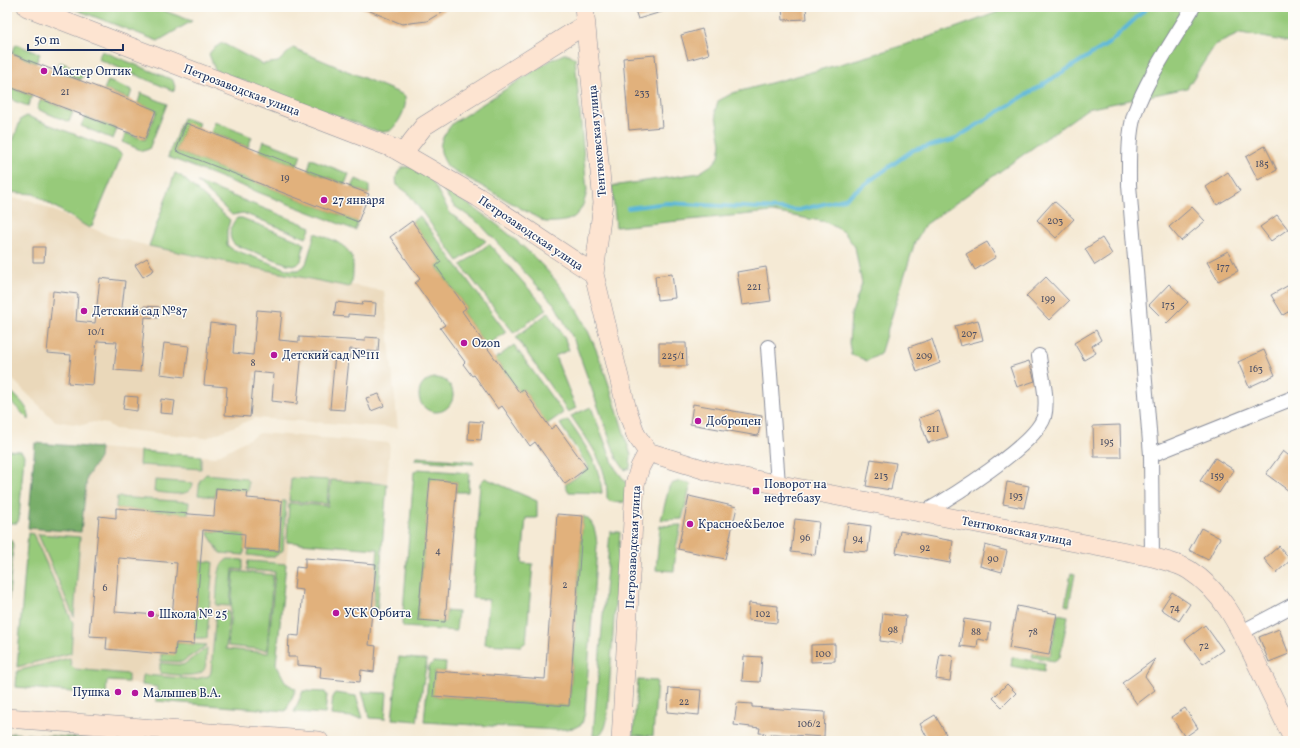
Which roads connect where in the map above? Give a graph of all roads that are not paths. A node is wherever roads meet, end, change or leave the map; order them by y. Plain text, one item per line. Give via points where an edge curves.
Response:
1 (27, 7) edge
2 (1193, 7) edge
3 (585, 16) edge
4 (403, 153) junction
5 (594, 274) junction
6 (768, 348) dead end
7 (1039, 356) dead end
8 (1293, 398) edge
9 (648, 452) junction
10 (1151, 456) junction
11 (778, 484) junction
12 (923, 513) junction
13 (1152, 557) junction
14 (1293, 605) edge
15 (1242, 632) junction
16 (7, 718) edge
17 (1293, 739) edge
18 (319, 741) edge
19 (621, 741) edge

1 - 4 street, Петрозаводская улица
2 - 10 street via 1150,81 1135,113 1129,153 1128,185
3 - 4 street via 424,126
3 - 5 street, Тентюковская улица via 603,203
4 - 5 street, Петрозаводская улица via 478,197
5 - 9 street, Петрозаводская улица via 627,410 636,435
6 - 11 street
7 - 12 street via 1046,402 1044,416 1038,429 988,472 954,496
8 - 10 street
9 - 11 street, Тентюковская улица via 709,470
9 - 19 street, Петрозаводская улица via 635,484
10 - 13 street
11 - 12 street, Тентюковская улица
12 - 13 street, Тентюковская улица
13 - 15 street, Тентюковская улица via 1179,565 1208,585 1220,597
14 - 15 street
15 - 17 street, Тентюковская улица
16 - 18 street

